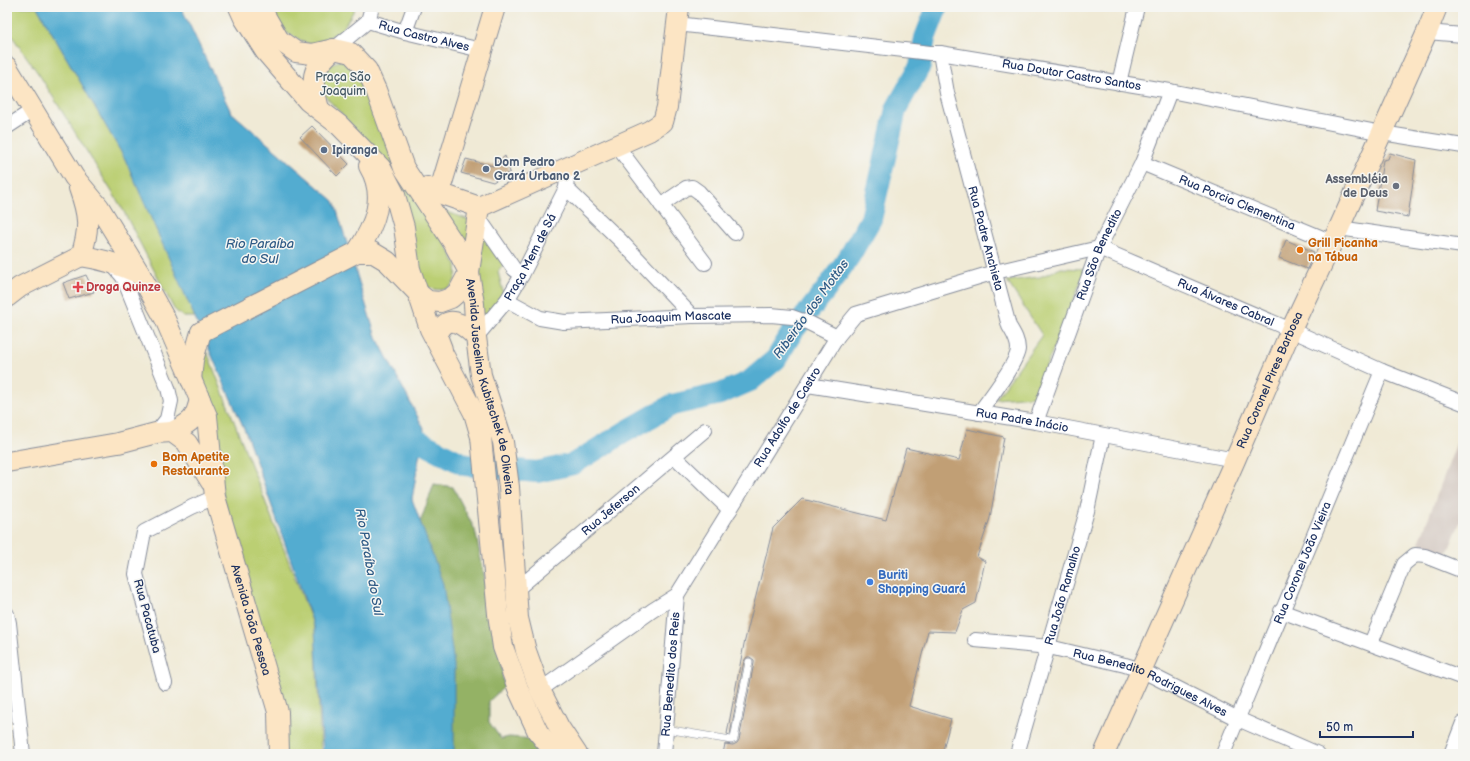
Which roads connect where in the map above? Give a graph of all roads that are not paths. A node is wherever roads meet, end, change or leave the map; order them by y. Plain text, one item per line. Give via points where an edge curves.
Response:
1 (239, 7) edge
2 (260, 7) edge
3 (372, 7) edge
4 (414, 7) edge
5 (495, 7) edge
6 (1137, 7) edge
7 (1437, 7) edge
8 (678, 15) edge
9 (368, 21) junction
10 (406, 32) junction
11 (1427, 32) junction
12 (1463, 34) edge
13 (334, 49) junction
14 (481, 50) junction
15 (935, 53) junction
16 (7, 67) edge
17 (1119, 83) junction
18 (1170, 91) junction
19 (319, 109) junction
20 (33, 110) junction
21 (7, 127) edge
22 (1382, 133) junction
23 (357, 143) junction
24 (617, 146) junction
25 (1463, 146) edge
26 (1142, 163) junction
27 (568, 168) junction
28 (74, 177) junction
29 (412, 178) junction
30 (566, 188) junction
31 (438, 193) junction
32 (661, 205) junction
33 (478, 212) junction
34 (735, 233) dead end
35 (1336, 235) junction
36 (1463, 246) edge
37 (1099, 248) junction
38 (355, 253) junction
39 (81, 256) junction
40 (110, 262) junction
41 (705, 263) dead end
42 (469, 272) junction
43 (995, 272) junction
44 (140, 274) junction
45 (522, 275) junction
46 (418, 293) junction
47 (7, 297) edge
48 (507, 300) junction
49 (692, 316) junction
50 (165, 319) junction
51 (1291, 330) junction
52 (203, 331) junction
53 (476, 337) junction
54 (837, 337) junction
55 (447, 363) junction
56 (1382, 371) junction
57 (808, 385) junction
58 (196, 391) junction
59 (1463, 403) edge
60 (980, 413) junction
61 (1036, 422) junction
62 (706, 430) dead end
63 (164, 432) junction
64 (1103, 435) junction
65 (675, 457) junction
66 (1235, 460) junction
67 (7, 462) edge
68 (214, 492) junction
69 (730, 510) junction
70 (1463, 571) edge
71 (516, 590) junction
72 (677, 595) junction
73 (1281, 611) junction
74 (7, 614) edge
75 (975, 640) dead end
76 (1371, 643) junction
77 (1048, 646) junction
78 (749, 662) dead end
79 (1141, 670) junction
80 (1463, 678) edge
81 (164, 683) dead end
82 (540, 690) junction
83 (1238, 718) junction
84 (1463, 723) edge
85 (666, 729) junction
86 (23, 754) edge
87 (278, 754) edge
88 (556, 754) edge
89 (578, 754) edge
90 (664, 754) edge
91 (1018, 754) edge
92 (1104, 754) edge
93 (1222, 754) edge
94 (1318, 754) edge
95 (1451, 754) edge

1 - 19 street, Avenida Juscelino Kubitschek de Oliveira via 265,51
2 - 13 street via 279,40 296,52 312,54
3 - 9 street
4 - 10 street
5 - 14 street
6 - 17 street
7 - 11 street, Rua Coronel Pires Barbosa
8 - 15 street, Rua Doutor Castro Santos
8 - 24 street via 663,122
9 - 10 street, Rua Castro Alves
9 - 13 street
10 - 14 street, Rua Castro Alves
11 - 12 street
11 - 22 street, Rua Coronel Pires Barbosa
13 - 19 street via 321,60 313,72
13 - 29 street, Avenida Juscelino Kubitschek de Oliveira via 350,53 367,70 404,168
14 - 31 street
15 - 17 street, Rua Doutor Castro Santos
15 - 43 street, Rua Padre Anchieta
16 - 20 street
17 - 18 street, Rua Doutor Castro Santos
18 - 22 street, Rua Doutor Castro Santos
18 - 26 street, Rua São Benedito
19 - 23 street, Avenida Juscelino Kubitschek de Oliveira
20 - 21 street
20 - 28 street
22 - 25 street, Rua Doutor Castro Santos
22 - 35 street, Rua Coronel Pires Barbosa
23 - 38 street via 374,173 378,198 375,218 367,237
23 - 46 street, Avenida Juscelino Kubitschek de Oliveira via 381,168 395,195 404,227 410,269
24 - 27 street
24 - 32 street
26 - 35 street, Rua Porcia Clementina
26 - 37 street, Rua São Benedito
27 - 30 street, Praça Mem de Sá
27 - 33 street
28 - 39 street via 85,204 88,220 87,236
28 - 44 street, Avenida João Pessoa via 99,207
29 - 31 street
29 - 42 street, Avenida Juscelino Kubitschek de Oliveira
30 - 45 street, Praça Mem de Sá
30 - 49 street via 621,241
31 - 33 street
32 - 34 street via 686,188 692,187
32 - 41 street
33 - 42 street
33 - 45 street via 514,268
35 - 36 street, Rua Porcia Clementina
35 - 51 street, Rua Coronel Pires Barbosa
37 - 43 street, Rua Adolfo de Castro
37 - 51 street, Rua Álvares Cabral
37 - 61 street, Rua São Benedito
38 - 46 street via 372,252 387,261
38 - 52 street
39 - 40 street
39 - 47 street via 20,287
40 - 44 street
40 - 63 street via 123,277 168,388 171,401
42 - 46 street via 459,292 451,298 440,302 428,301
42 - 53 street, Avenida Juscelino Kubitschek de Oliveira
43 - 54 street, Rua Adolfo de Castro via 856,314
43 - 60 street, Rua Padre Anchieta via 1009,326 1016,338 1018,349 1014,360
44 - 50 street, Avenida João Pessoa
45 - 48 street, Praça Mem de Sá
46 - 55 street, Avenida Juscelino Kubitschek de Oliveira via 430,329
48 - 49 street, Rua Joaquim Mascate via 540,318 564,322
48 - 53 street, Praça Mem de Sá
49 - 54 street, Rua Joaquim Mascate via 792,317
50 - 52 street via 180,328
50 - 58 street, Avenida João Pessoa
51 - 56 street, Rua Álvares Cabral
51 - 66 street, Rua Coronel Pires Barbosa
52 - 58 street via 193,360
53 - 55 street via 461,323 453,321 440,328 437,336
53 - 71 street, Avenida Juscelino Kubitschek de Oliveira via 481,375 503,442
54 - 57 street, Rua Adolfo de Castro
55 - 88 street, Avenida Juscelino Kubitschek de Oliveira via 474,413 481,437 503,647 538,732
56 - 59 street, Rua Álvares Cabral
56 - 73 street, Rua Coronel João Vieira
57 - 60 street, Rua Padre Inácio
57 - 69 street, Rua Adolfo de Castro
58 - 63 street via 196,416 185,426
58 - 68 street, Avenida João Pessoa via 207,416
60 - 61 street, Rua Padre Inácio
61 - 64 street, Rua Padre Inácio
62 - 65 street, Rua Jeferson
63 - 67 street via 118,443
63 - 68 street, Avenida João Pessoa via 188,443
64 - 66 street, Rua Padre Inácio
64 - 77 street, Rua João Ramalho via 1088,511
65 - 69 street
65 - 71 street, Rua Jeferson
66 - 79 street, Rua Coronel Pires Barbosa
68 - 81 street, Rua Pacatuba via 192,507 144,532 136,574
68 - 87 street, Avenida João Pessoa via 278,712
69 - 72 street, Rua Adolfo de Castro
70 - 76 street via 1425,556 1415,555 1404,564
71 - 82 street, Avenida Juscelino Kubitschek de Oliveira via 518,618
72 - 82 street, Rua Adolfo de Castro
72 - 85 street, Rua Benedito dos Reis
73 - 76 street
73 - 83 street, Rua Coronel João Vieira
74 - 86 street
75 - 77 street, Rua Benedito Rodrigues Alves
76 - 80 street
77 - 79 street, Rua Benedito Rodrigues Alves
77 - 91 street, Rua João Ramalho
78 - 85 lane via 734,739
79 - 83 street, Rua Benedito Rodrigues Alves
79 - 92 street, Rua Coronel Pires Barbosa
82 - 89 street, Avenida Juscelino Kubitschek de Oliveira via 559,727
83 - 93 street, Rua Coronel João Vieira
83 - 94 street, Rua Benedito Rodrigues Alves
84 - 95 street
85 - 90 street, Rua Benedito dos Reis

